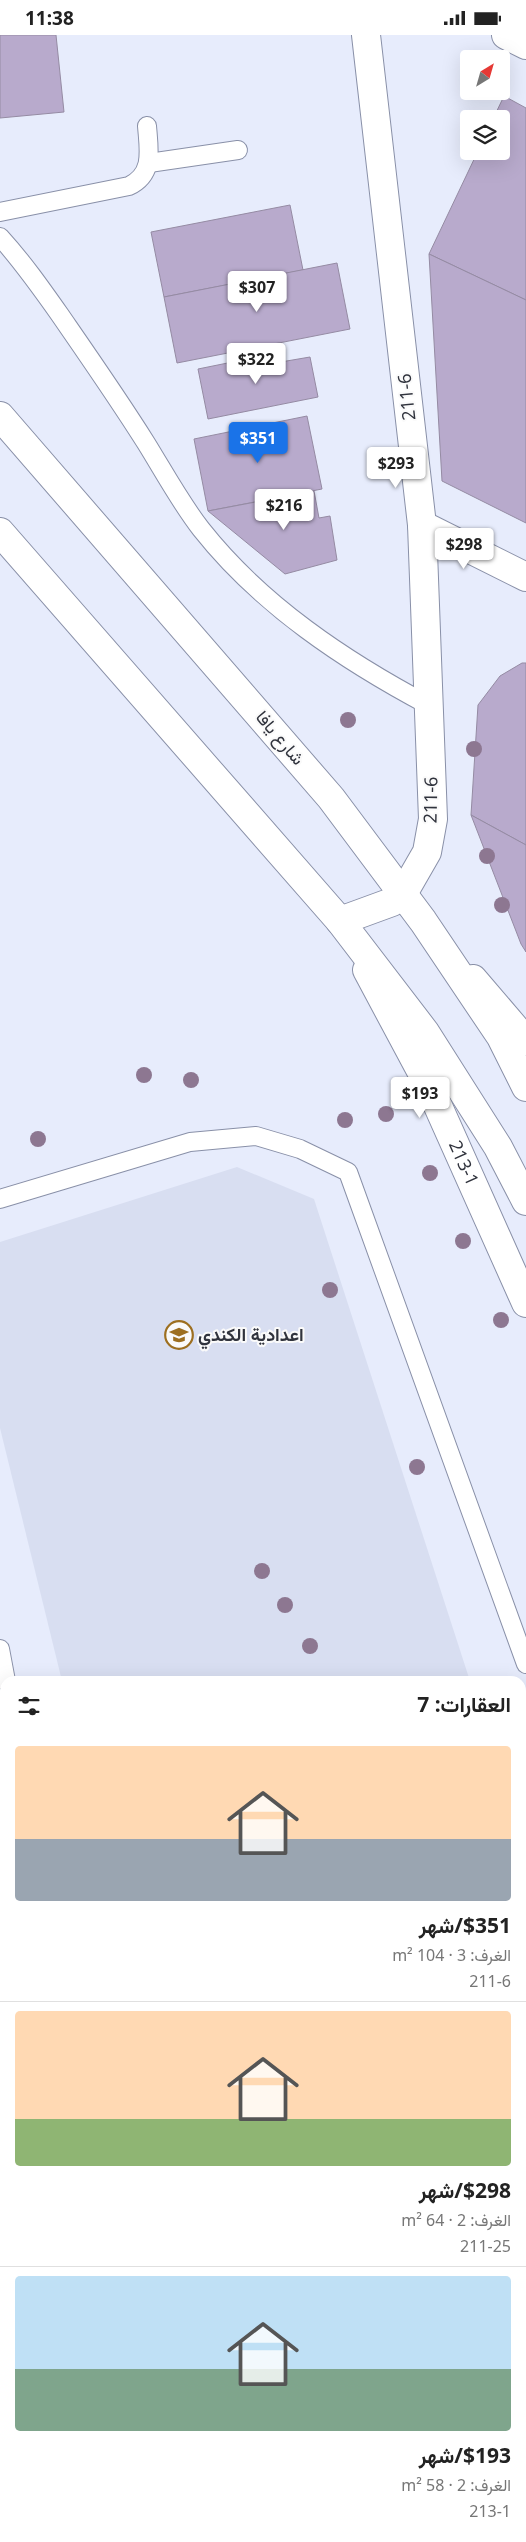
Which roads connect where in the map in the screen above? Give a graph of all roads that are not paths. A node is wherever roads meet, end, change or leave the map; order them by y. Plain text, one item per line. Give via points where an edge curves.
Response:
1 (366, 35) edge
2 (506, 35) edge
3 (526, 45) edge
4 (147, 126) dead end
5 (238, 149) dead end
6 (148, 163) junction
7 (0, 212) edge
8 (0, 237) edge
9 (0, 416) edge
10 (422, 525) junction
11 (0, 532) edge
12 (526, 577) edge
13 (430, 706) junction
14 (404, 892) junction
15 (340, 921) junction
16 (423, 921) junction
17 (526, 1041) edge
18 (526, 1087) edge
19 (0, 1199) edge
20 (526, 1201) edge
21 (526, 1303) edge
22 (0, 1649) edge
23 (526, 1664) edge
24 (5, 1676) edge

1 - 10 main road, 211-6
2 - 3 main road
4 - 6 lane
5 - 6 lane
6 - 7 lane via 141,178 129,186
8 - 13 lane via 95,365 175,493 230,563 266,597 329,645 387,683
9 - 14 main road, شارع يافا via 319,783
10 - 12 main road
10 - 13 main road, 211-6
11 - 15 main road
13 - 14 main road, 211-6 via 433,819 427,852
14 - 15 main road, 211-6 via 392,902
14 - 16 main road, شارع يافا
15 - 20 main road via 425,1032 498,1147
15 - 21 main road, 213-1 via 429,1086
16 - 17 main road
16 - 18 main road, شارع يافا via 501,1037
19 - 23 lane via 190,1142 256,1136 300,1149 348,1173
22 - 24 lane

